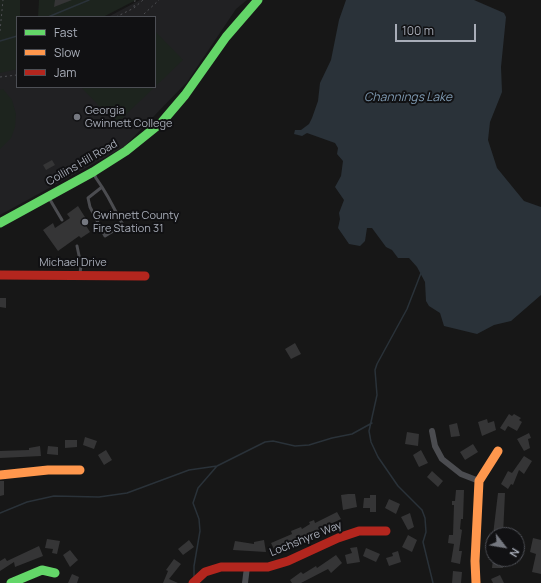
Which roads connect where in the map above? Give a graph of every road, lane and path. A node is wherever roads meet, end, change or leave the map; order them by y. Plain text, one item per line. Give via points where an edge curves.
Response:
1 (3, 0) edge
2 (135, 0) edge
3 (143, 0) edge
4 (159, 0) edge
5 (258, 0) edge
6 (134, 8) junction
7 (144, 14) dead end
8 (118, 16) edge
9 (0, 31) edge
10 (16, 75) edge
11 (0, 77) edge
12 (93, 172) junction
13 (102, 187) junction
14 (49, 197) junction
15 (62, 220) dead end
16 (0, 223) edge
17 (77, 246) dead end
18 (0, 275) edge
19 (80, 275) junction
20 (145, 276) dead end
21 (432, 431) dead end
22 (498, 451) dead end
23 (80, 470) dead end
24 (0, 475) edge
25 (480, 481) junction
26 (386, 531) dead end
27 (247, 567) junction
28 (55, 573) dead end
29 (11, 583) edge
30 (193, 583) edge
31 (245, 583) edge
32 (476, 583) edge

1 - 9 path
2 - 6 path
3 - 6 path
4 - 7 path
5 - 12 street, Collins Hill Road via 246,11 185,95 162,122 126,151
6 - 8 path
10 - 11 path
12 - 13 lane
12 - 14 street, Collins Hill Road
13 - 13 lane via 123,224 105,236 88,198
14 - 15 lane
14 - 16 street, Collins Hill Road
17 - 19 lane via 81,265
18 - 19 street, Michael Drive
19 - 20 street, Michael Drive
21 - 25 street via 435,446 442,459 461,474
22 - 25 street
23 - 24 street
25 - 32 street
26 - 27 street, Lochshyre Way via 359,531 288,561 268,567
27 - 30 street, Lochshyre Way via 222,566 205,572
27 - 31 street
28 - 29 street via 42,570

